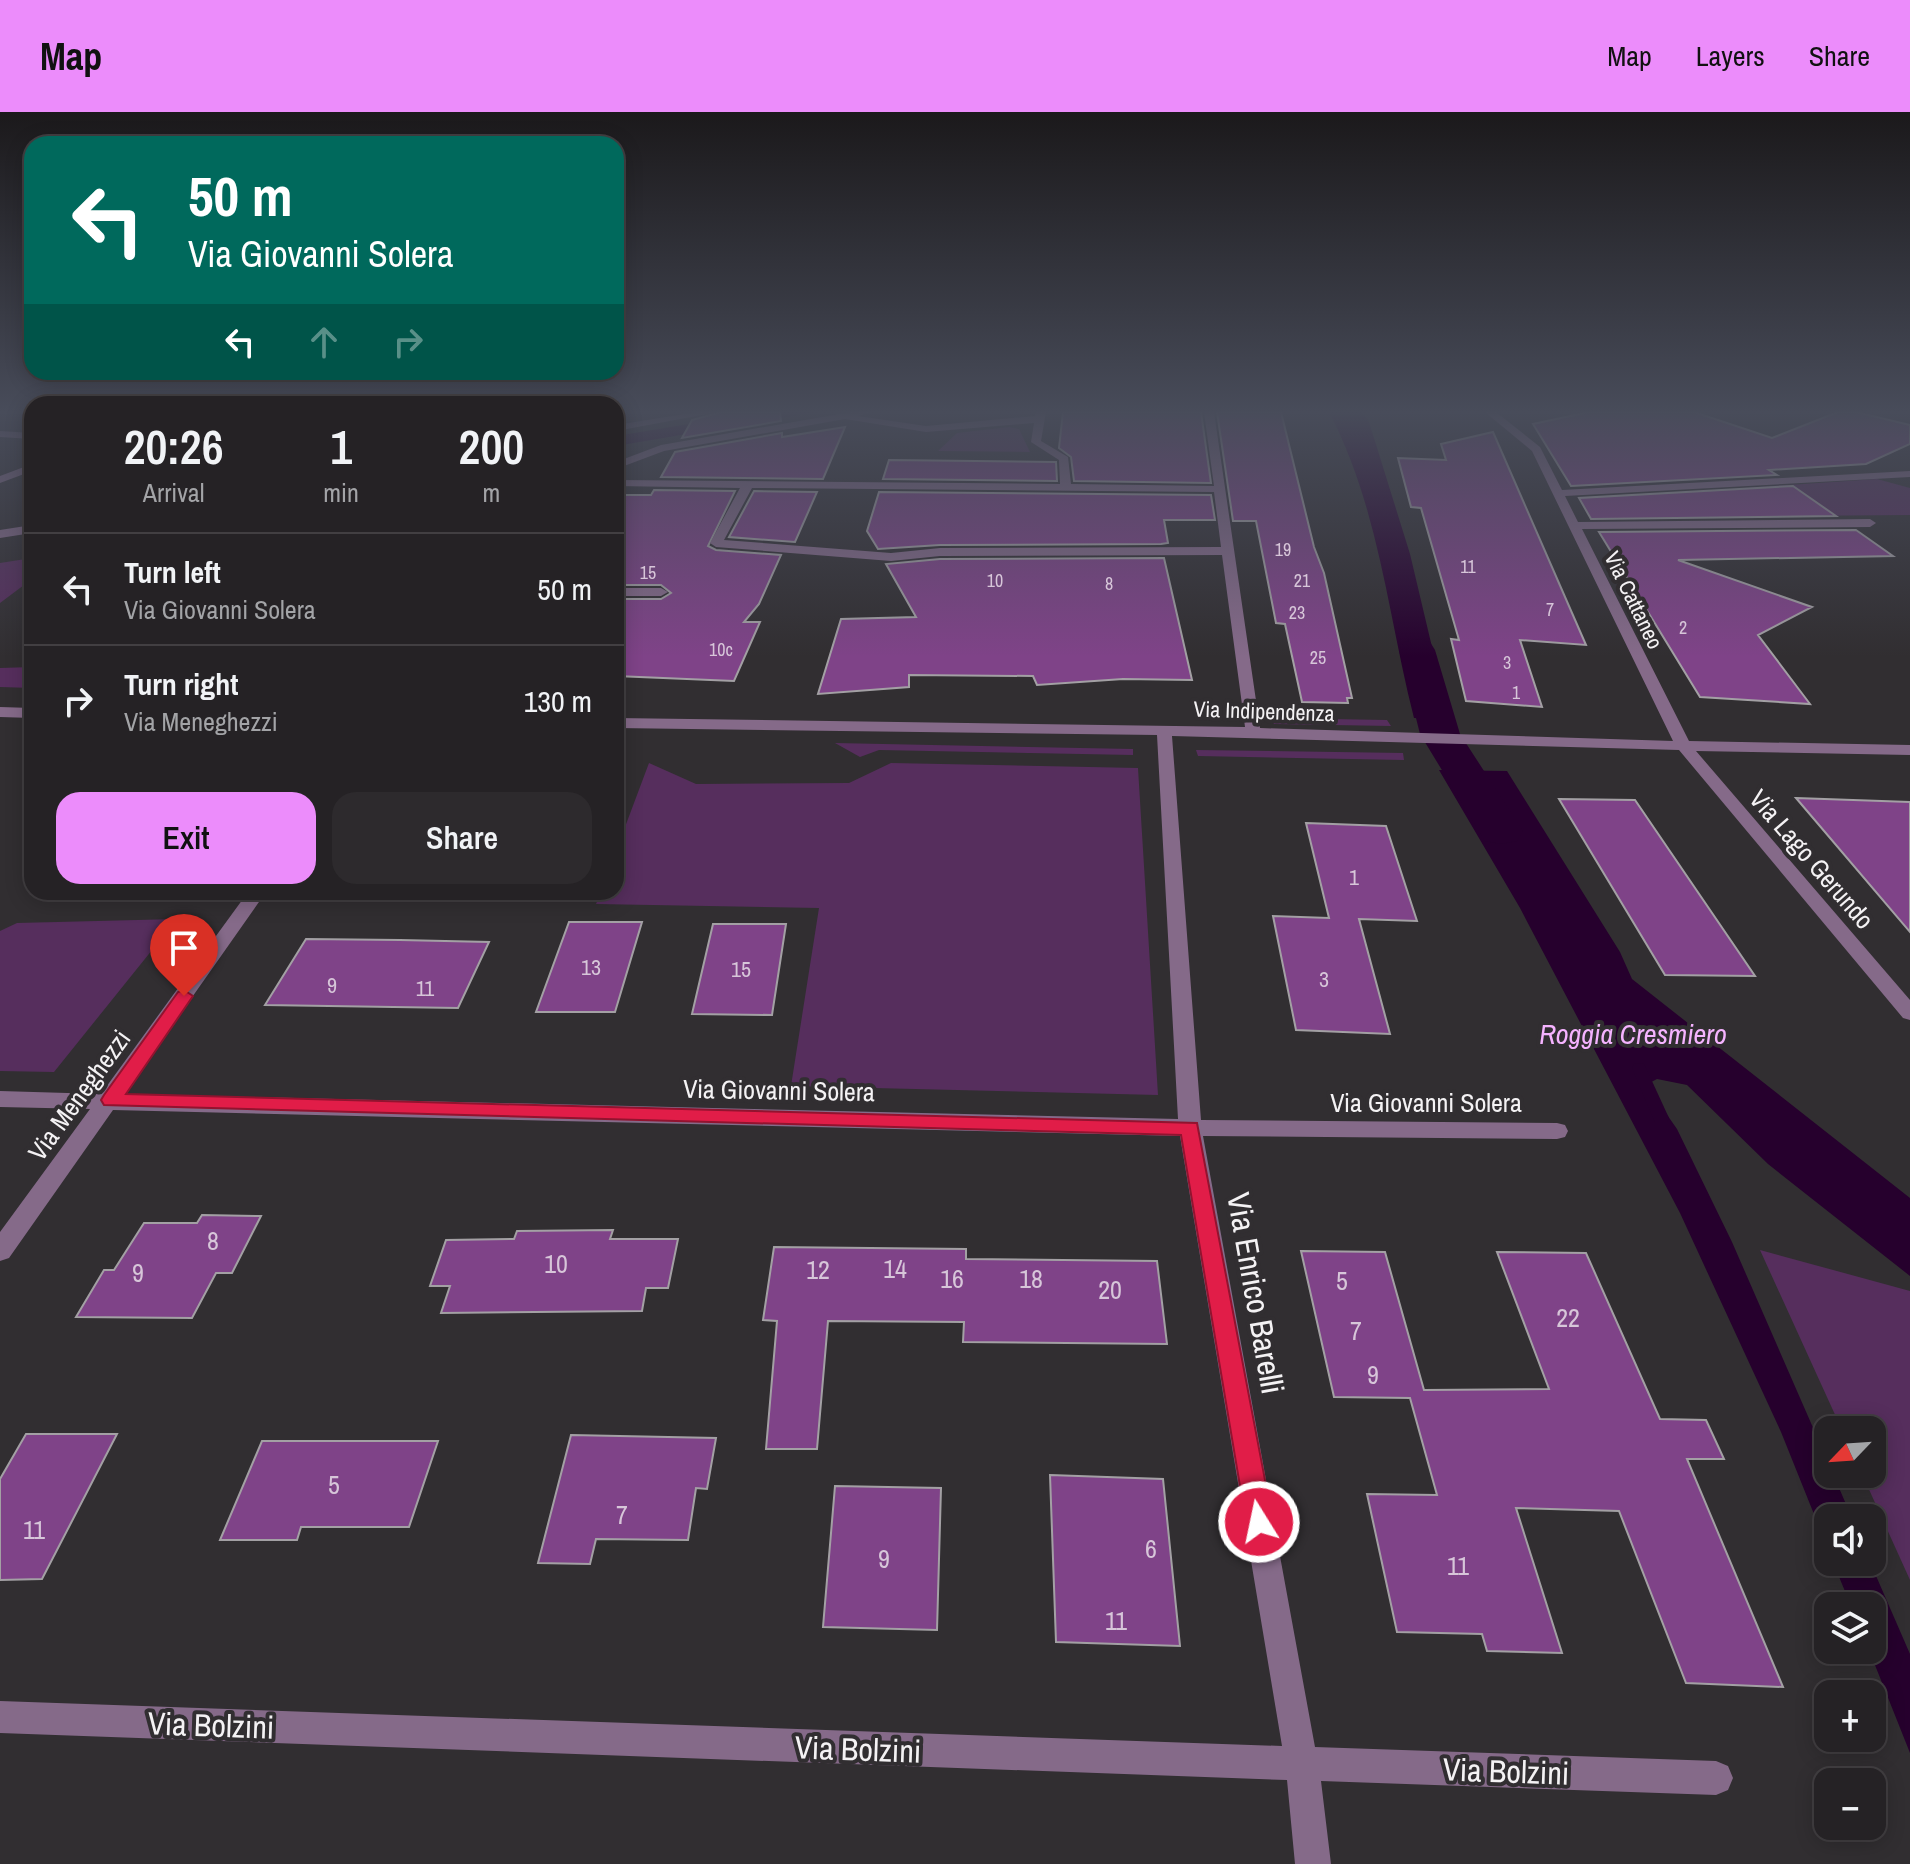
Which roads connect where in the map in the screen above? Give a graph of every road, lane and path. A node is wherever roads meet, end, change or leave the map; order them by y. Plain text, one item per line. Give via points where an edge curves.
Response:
1 (1560, 493) edge
2 (743, 494) edge
3 (1218, 494) edge
4 (1870, 523) dead end
5 (1574, 526) junction
6 (24, 530) edge
7 (0, 534) edge
8 (1227, 551) junction
9 (624, 592) edge
10 (661, 592) dead end
11 (0, 712) edge
12 (24, 713) edge
13 (624, 723) edge
14 (1164, 730) junction
15 (1253, 732) junction
16 (1684, 747) junction
17 (1910, 750) edge
18 (1706, 775) joint
19 (251, 900) edge
20 (1910, 1013) edge
21 (0, 1099) edge
22 (111, 1100) junction
23 (1190, 1128) junction
24 (1557, 1131) dead end
25 (0, 1251) edge
26 (0, 1717) edge
27 (1302, 1765) junction
28 (1716, 1778) dead end
29 (1313, 1864) edge

1 - 5 street, Via Cattaneo
2 - 8 street via 716,543 891,557 940,552
3 - 8 street
4 - 5 street
5 - 16 street, Via Cattaneo
6 - 7 street
8 - 15 street
9 - 10 street
11 - 12 street
13 - 14 street, Via Indipendenza
14 - 15 street, Via Indipendenza
14 - 23 street, Via Enrico Barelli
15 - 16 street, Via Indipendenza
16 - 17 street, Via Indipendenza
16 - 18 street, Via Cattaneo
18 - 20 street, Via Lago Gerundo
19 - 22 street, Via Meneghezzi
21 - 22 street, Via Giovanni Solera
22 - 23 street, Via Giovanni Solera
22 - 25 street, Via Meneghezzi
23 - 24 street, Via Giovanni Solera
23 - 27 street, Via Enrico Barelli
26 - 27 street, Via Bolzini
27 - 28 street, Via Bolzini
27 - 29 street, Via Enrico Barelli

